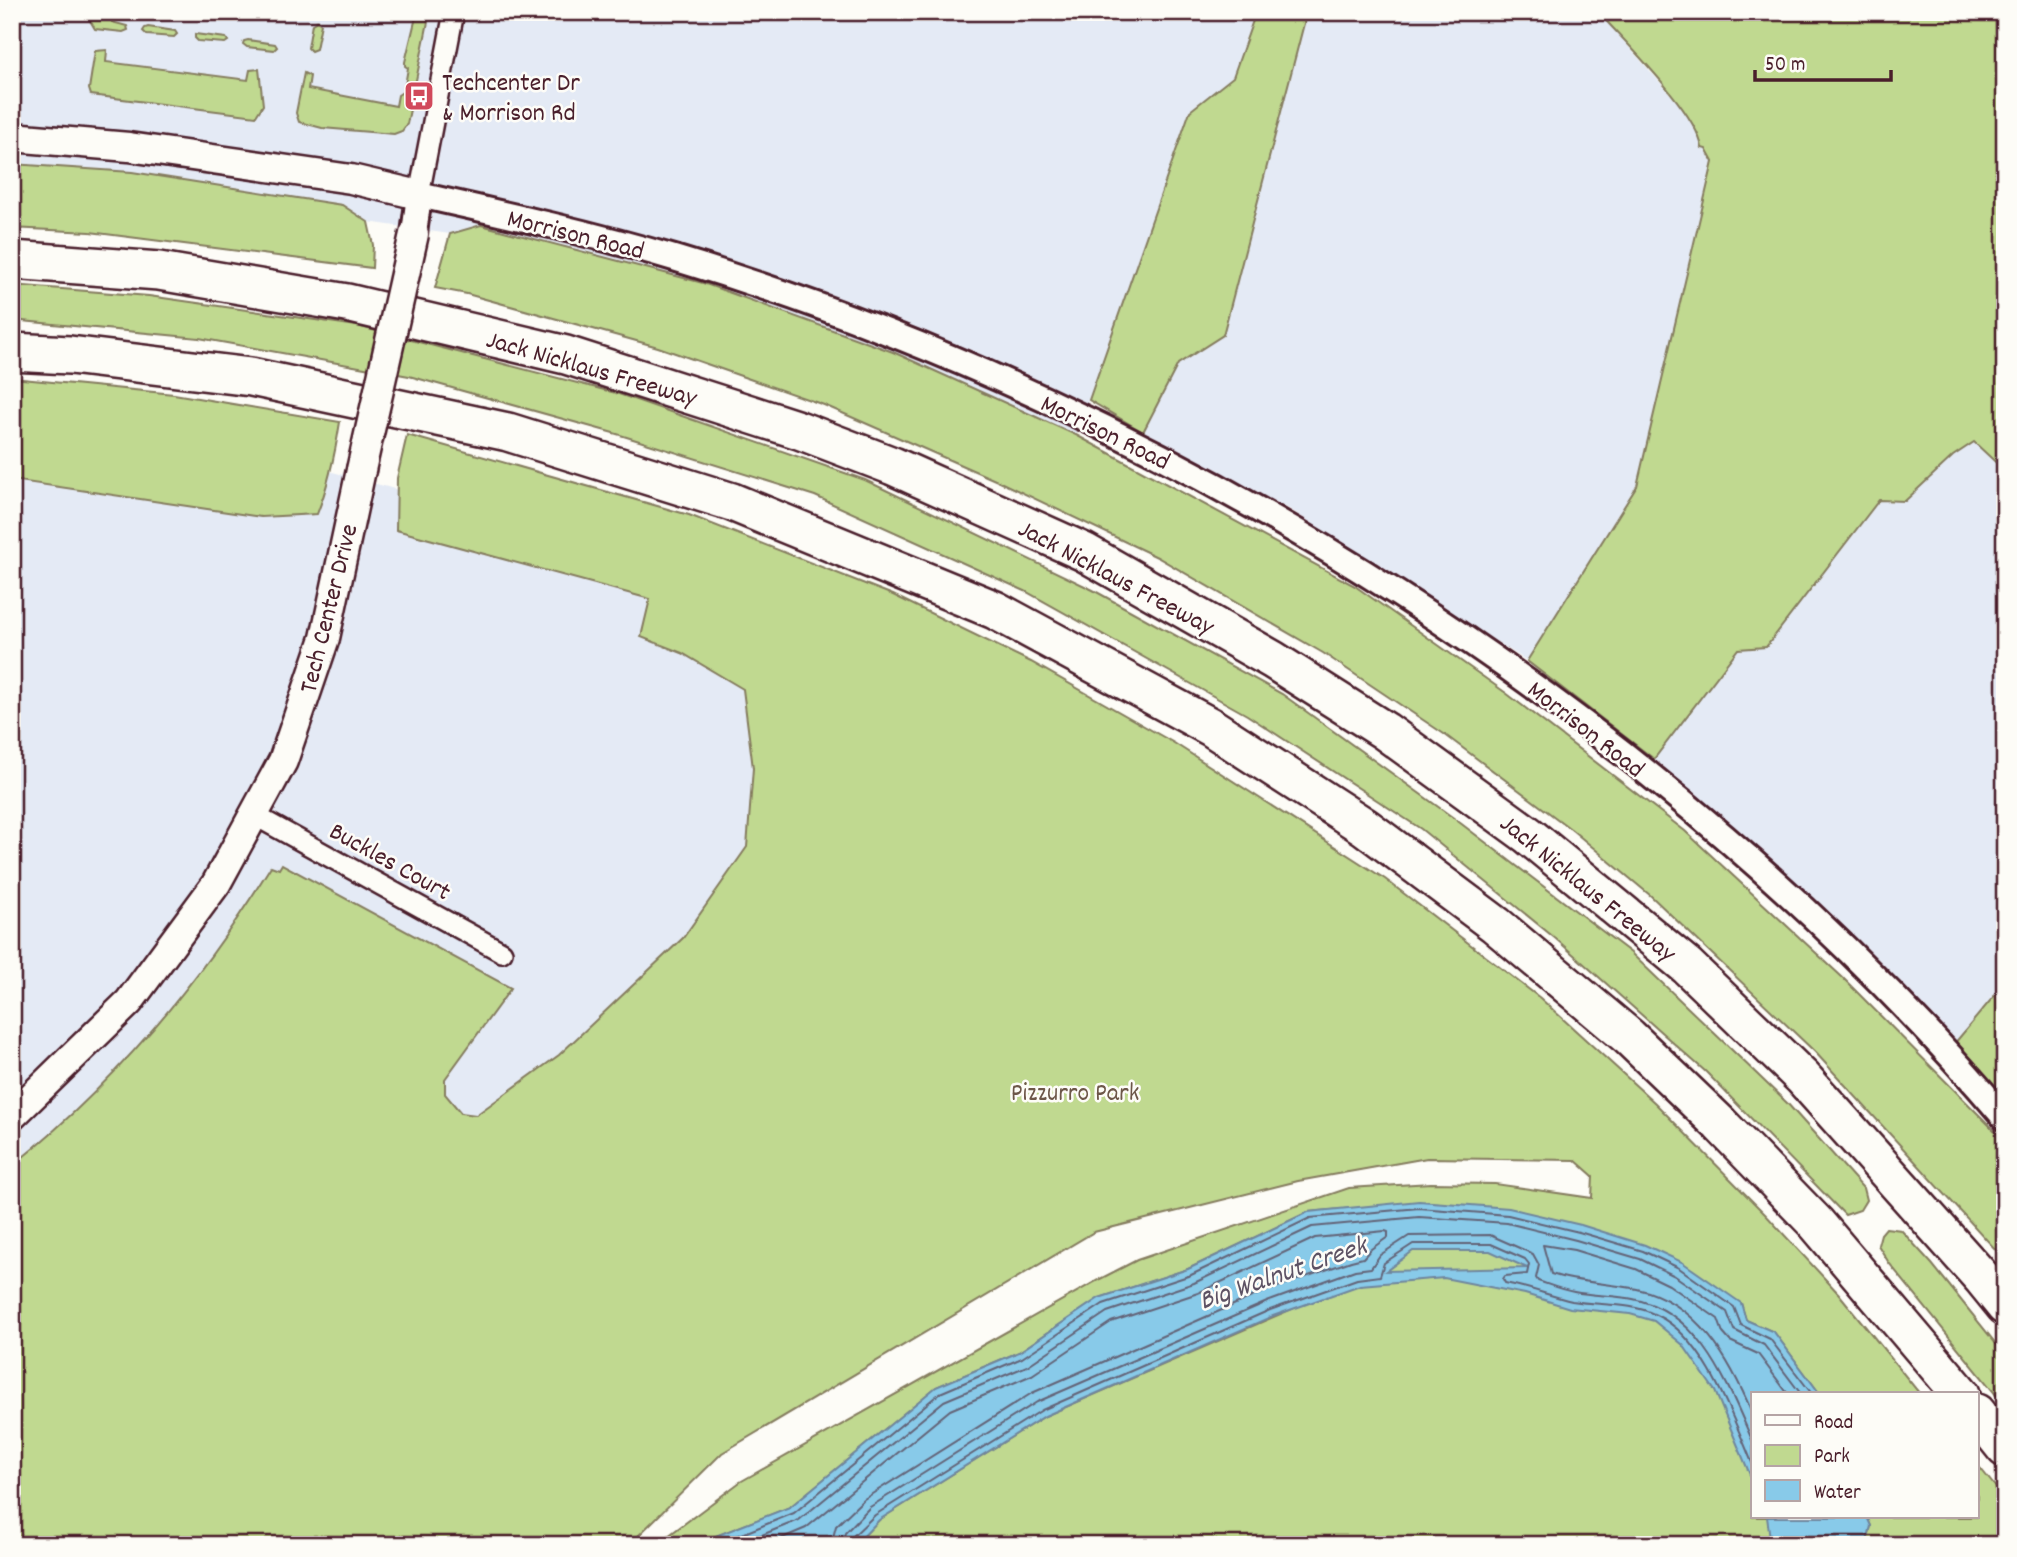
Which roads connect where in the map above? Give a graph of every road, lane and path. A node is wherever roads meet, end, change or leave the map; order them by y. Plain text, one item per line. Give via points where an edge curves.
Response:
1 (454, 12) edge
2 (12, 137) edge
3 (419, 195) junction
4 (414, 234) joint
5 (12, 260) edge
6 (12, 352) edge
7 (254, 815) junction
8 (502, 952) dead end
9 (12, 1116) edge
10 (2005, 1118) edge
11 (2005, 1306) edge
12 (1959, 1392) edge
13 (1979, 1416) edge
14 (2005, 1448) edge

1 - 3 street, Tech Center Drive
2 - 3 main road, Morrison Road via 129,147 351,180
3 - 4 street, Tech Center Drive
3 - 10 street, Morrison Road via 587,233 815,305 978,370 1097,425 1358,568 1532,685 1772,879 1874,977
4 - 7 main road, Tech Center Drive, bridge via 325,638 283,761
5 - 11 highway, Jack Nicklaus Freeway via 159,271 347,303 566,355 799,430 893,466 1084,552 1273,660 1385,731 1528,835 1688,966 1802,1078
6 - 12 highway via 251,377 508,432 732,502 1006,617 1211,727 1365,827 1496,925 1629,1037 1720,1124 1816,1223
7 - 8 street, Buckles Court
7 - 9 main road, Tech Center Drive via 216,884 129,1002
13 - 14 highway

